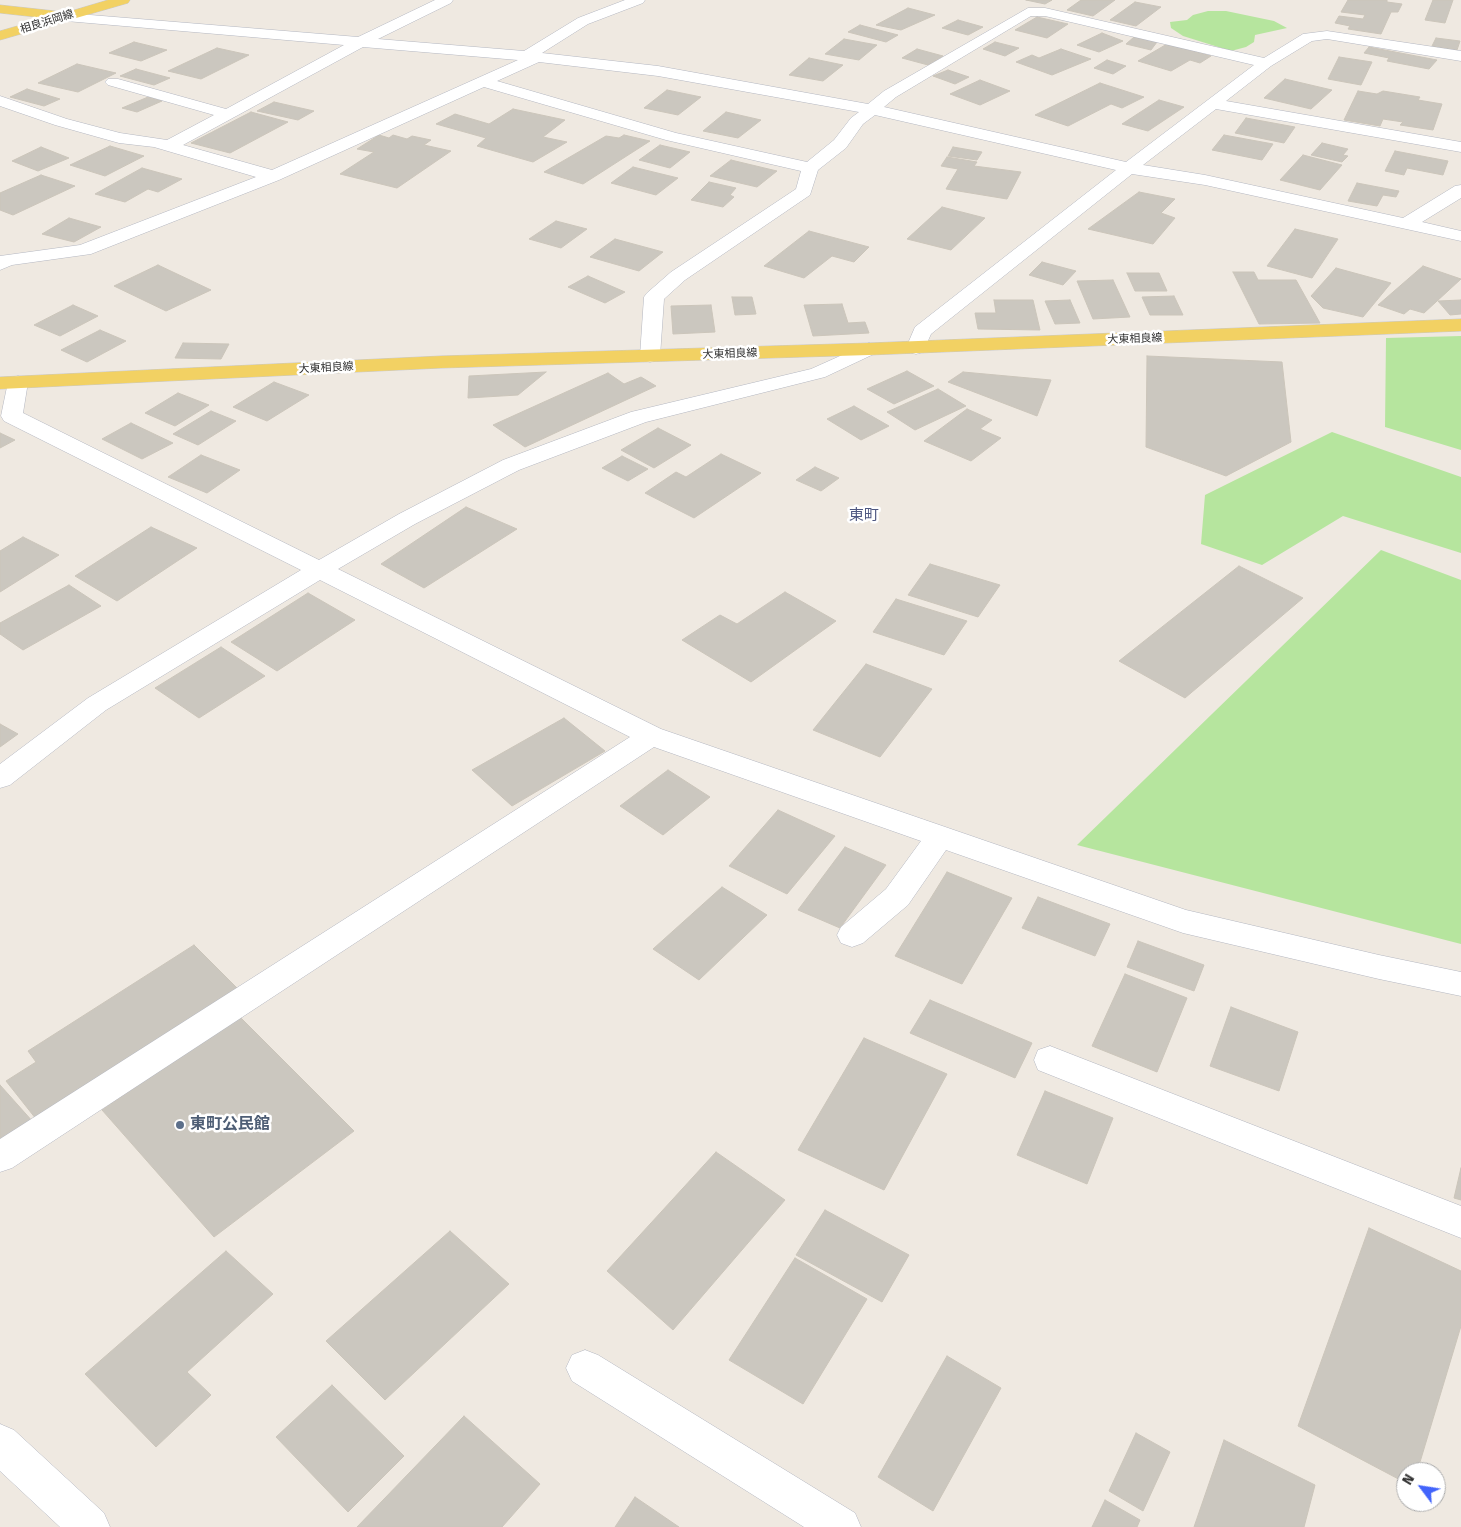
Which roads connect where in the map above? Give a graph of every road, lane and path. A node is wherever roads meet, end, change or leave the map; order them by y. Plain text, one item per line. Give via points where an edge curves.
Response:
1 (123, 0) edge
2 (446, 0) edge
3 (638, 0) edge
4 (0, 9) edge
5 (66, 17) junction
6 (0, 36) edge
7 (360, 42) junction
8 (532, 56) junction
9 (1461, 56) edge
10 (1266, 63) junction
11 (482, 81) junction
12 (113, 82) dead end
13 (0, 102) edge
14 (1213, 104) junction
15 (871, 109) junction
16 (227, 114) junction
17 (169, 146) junction
18 (1461, 147) edge
19 (810, 168) junction
20 (1129, 168) junction
21 (273, 176) junction
22 (1461, 190) edge
23 (1406, 224) junction
24 (1461, 236) edge
25 (0, 264) edge
26 (1461, 325) edge
27 (916, 348) junction
28 (869, 349) junction
29 (650, 356) junction
30 (9, 383) edge
31 (319, 570) junction
32 (652, 736) junction
33 (0, 778) edge
34 (940, 836) junction
35 (852, 935) dead end
36 (1461, 984) edge
37 (1050, 1060) dead end
38 (0, 1157) edge
39 (1461, 1222) edge
40 (585, 1368) dead end
41 (0, 1444) edge
42 (90, 1527) edge
43 (841, 1527) edge

1 - 5 main road, 相良浜岡線
2 - 7 street
3 - 8 street via 583,21
4 - 5 main road
5 - 6 main road, 相良浜岡線
5 - 7 street
7 - 8 street
7 - 16 street
8 - 11 street
8 - 15 street via 685,75
9 - 10 street via 1327,35 1308,37
10 - 14 street
10 - 15 street via 1045,12 1028,12 890,94
11 - 19 street via 672,137
11 - 21 street
12 - 16 street
13 - 17 street via 119,138
14 - 18 street
14 - 20 street
15 - 19 street via 857,121 840,144
15 - 20 street
16 - 17 street
17 - 21 street
19 - 29 street via 804,191 678,276 654,297
20 - 23 street via 1205,180
20 - 27 street via 922,332
21 - 25 street via 84,250 8,260
22 - 23 street
23 - 24 street
26 - 27 main road, 大東相良線
27 - 28 main road, 大東相良線
28 - 29 main road, 大東相良線
28 - 31 street via 818,373 639,417 512,465 407,519
29 - 30 main road, 大東相良線 via 441,362
30 - 31 street via 12,416
31 - 32 street
31 - 33 street via 97,704
32 - 34 street
32 - 38 street
34 - 35 street via 897,897
34 - 36 street via 1183,922
37 - 39 street
40 - 43 street
41 - 42 street

